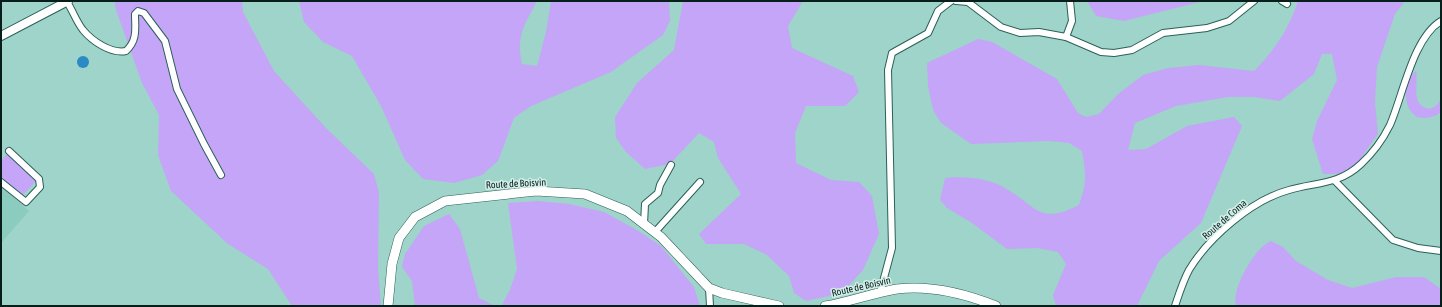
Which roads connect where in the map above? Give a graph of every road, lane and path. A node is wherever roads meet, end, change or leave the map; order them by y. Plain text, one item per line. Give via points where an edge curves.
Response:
1 (951, 1) edge
2 (956, 1) edge
3 (960, 1) edge
4 (1070, 1) edge
5 (1254, 1) edge
6 (68, 2) edge
7 (1441, 21) edge
8 (1, 36) edge
9 (1066, 37) junction
10 (9, 151) dead end
11 (671, 165) dead end
12 (221, 175) dead end
13 (1334, 181) junction
14 (1, 182) edge
15 (700, 182) dead end
16 (644, 224) junction
17 (655, 232) junction
18 (1441, 251) edge
19 (709, 288) junction
20 (880, 293) junction
21 (388, 306) edge
22 (710, 306) edge
23 (779, 306) edge
24 (825, 306) edge
25 (996, 306) edge
26 (1174, 306) edge

1 - 20 street via 938,12 928,32 892,53 888,70 892,248
2 - 3 street
3 - 9 street via 968,2 1001,27 1020,33 1039,32
4 - 9 street via 1072,21
5 - 9 street via 1229,21 1207,28 1163,33 1132,50 1102,52
6 - 8 street
6 - 12 street via 88,35 115,51 126,51 130,47 135,33 135,14 138,11 144,13 165,41 177,90
7 - 13 street, Route de Coma via 1421,43 1392,119 1380,142 1357,168
10 - 14 street via 38,179 40,187 26,202
11 - 16 street via 658,193 645,204
13 - 18 street via 1393,240 1418,248
13 - 26 street, Route de Coma via 1288,190 1253,206 1206,247 1190,269
15 - 17 street
16 - 17 main road, Route de Boisvin
16 - 21 main road, Route de Boisvin via 627,211 585,194 536,191 445,201 415,217 399,238 392,264
17 - 19 main road, Route de Boisvin
19 - 22 street
19 - 23 main road, Route de Boisvin
20 - 24 main road, Route de Boisvin
20 - 25 main road, Route de Boisvin via 898,289 928,288 975,298

